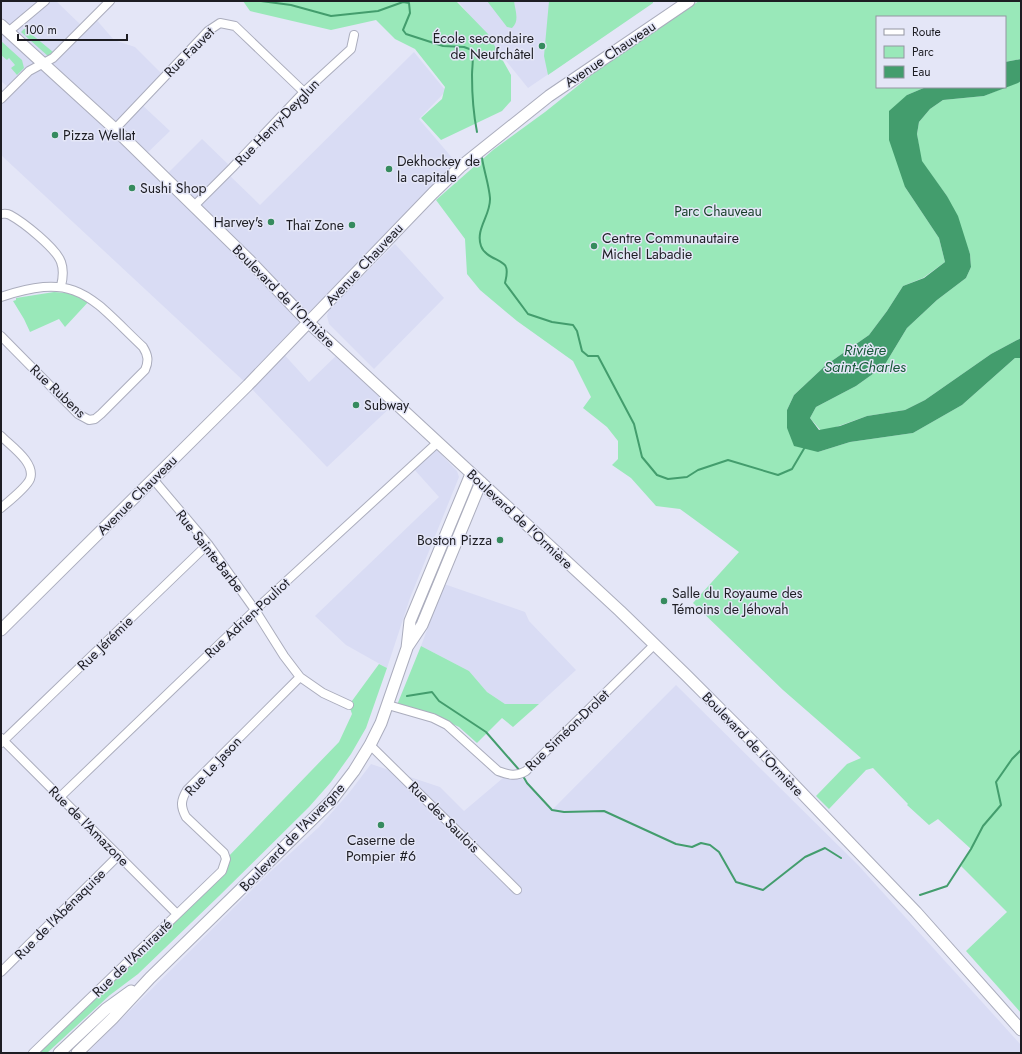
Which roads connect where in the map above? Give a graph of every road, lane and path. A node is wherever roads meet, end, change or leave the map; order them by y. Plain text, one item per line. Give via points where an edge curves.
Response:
1 (45, 1) edge
2 (110, 1) edge
3 (689, 1) edge
4 (5, 29) edge
5 (354, 35) dead end
6 (42, 64) junction
7 (304, 92) junction
8 (1, 98) edge
9 (115, 129) junction
10 (194, 206) junction
11 (1, 214) edge
12 (61, 286) junction
13 (1, 297) edge
14 (309, 323) junction
15 (1, 336) edge
16 (1, 436) edge
17 (437, 443) junction
18 (471, 474) junction
19 (153, 479) junction
20 (481, 482) junction
21 (1, 508) edge
22 (208, 544) junction
23 (255, 610) junction
24 (1, 630) edge
25 (654, 644) junction
26 (407, 648) junction
27 (300, 677) junction
28 (349, 705) dead end
29 (388, 705) junction
30 (2, 740) edge
31 (370, 745) junction
32 (60, 797) junction
33 (118, 855) junction
34 (226, 859) joint
35 (517, 890) dead end
36 (177, 914) junction
37 (1, 972) edge
38 (150, 978) junction
39 (1021, 1030) edge
40 (33, 1053) edge
41 (59, 1053) edge
42 (77, 1053) edge

1 - 4 street
2 - 6 street via 52,58
3 - 14 main road, Avenue Chauveau via 549,96 460,167 406,219
4 - 6 main road, Boulevard de l'Ormière
5 - 7 street, Rue Henry-Deyglun via 351,48
6 - 8 street via 29,71
6 - 9 main road, Boulevard de l'Ormière
7 - 9 street, Rue Fauvet via 235,26 220,23 208,31
7 - 10 street, Rue Henry-Deyglun
9 - 10 main road, Boulevard de l'Ormière
10 - 14 main road, Boulevard de l'Ormière
11 - 12 street via 8,214 16,219 61,259
12 - 13 street via 31,288
12 - 15 street, Rue Rubens via 76,290 99,305 143,347 147,354 145,370 95,419 89,420 78,414
14 - 17 main road, Boulevard de l'Ormière
14 - 19 main road, Avenue Chauveau
16 - 21 street via 27,462 30,472 28,482
17 - 18 main road, Boulevard de l'Ormière
17 - 23 street, Rue Adrien-Pouliot
18 - 20 main road, Boulevard de l'Ormière
18 - 26 main road, Boulevard de l'Auvergne via 410,621
19 - 22 street, Rue Sainte-Barbe
19 - 24 main road, Avenue Chauveau
20 - 25 main road, Boulevard de l'Ormière
20 - 26 main road, Boulevard de l'Auvergne via 422,625
22 - 23 street, Rue Sainte-Barbe
22 - 30 street, Rue Jérémie
23 - 27 street, Rue Sainte-Barbe
23 - 32 street, Rue Adrien-Pouliot
25 - 29 street, Rue Siméon-Drolet via 522,773 498,771 447,726 433,718
25 - 39 main road, Boulevard de l'Ormière via 752,741 916,912
26 - 29 main road, Boulevard de l'Auvergne
27 - 28 street, Rue Sainte-Barbe via 323,693
27 - 34 street, Rue Le Jason via 183,795 181,810 220,848
29 - 31 main road, Boulevard de l'Auvergne
30 - 32 street, Rue de l'Amazone
31 - 35 street, Rue des Saulois
31 - 38 main road, Boulevard de l'Auvergne via 354,772 331,801
32 - 33 street, Rue de l'Amazone
33 - 36 street, Rue de l'Amazone
33 - 37 street, Rue de l'Abénaquise
34 - 36 street, Rue de l'Amirauté via 222,871
36 - 40 street, Rue de l'Amirauté
38 - 41 main road, Boulevard de l'Auvergne via 106,1009
38 - 42 main road, Boulevard de l'Auvergne

